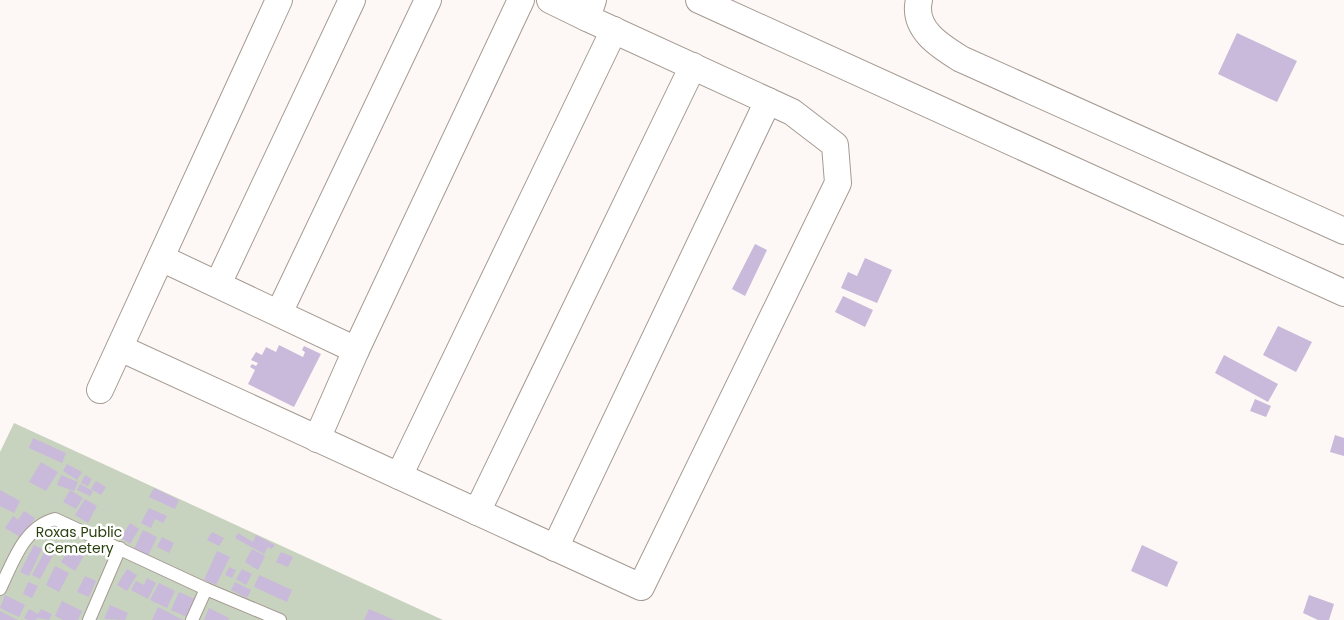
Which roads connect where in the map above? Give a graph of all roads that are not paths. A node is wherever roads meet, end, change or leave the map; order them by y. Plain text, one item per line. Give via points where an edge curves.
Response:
1 (280, 0) edge
2 (352, 0) edge
3 (428, 0) edge
4 (521, 0) edge
5 (550, 0) edge
6 (699, 0) edge
7 (919, 0) edge
8 (590, 9) edge
9 (614, 30) junction
10 (693, 66) junction
11 (768, 101) junction
12 (1344, 231) edge
13 (161, 258) junction
14 (218, 284) junction
15 (1344, 293) edge
16 (279, 313) junction
17 (120, 348) junction
18 (356, 350) junction
19 (100, 390) dead end
20 (317, 439) junction
21 (399, 476) junction
22 (477, 512) junction
23 (120, 548) junction
24 (555, 548) junction
25 (0, 589) edge
26 (206, 589) junction
27 (89, 620) edge
28 (192, 620) edge
29 (280, 620) edge

1 - 13 street
2 - 14 street
3 - 16 street
4 - 18 street
5 - 8 street
6 - 15 street
7 - 12 street via 923,28 937,44 961,59
8 - 9 street
9 - 10 street
9 - 21 street
10 - 11 street
10 - 22 street
11 - 24 street
11 - 24 street via 792,112 835,145 838,182 640,587
13 - 14 street
13 - 17 street
14 - 16 street
16 - 18 street
17 - 19 street
17 - 20 street
18 - 20 street
20 - 21 street
21 - 22 street
22 - 24 street
23 - 25 lane via 56,519 43,522 24,543
23 - 26 lane
23 - 27 lane
26 - 28 lane
26 - 29 lane

